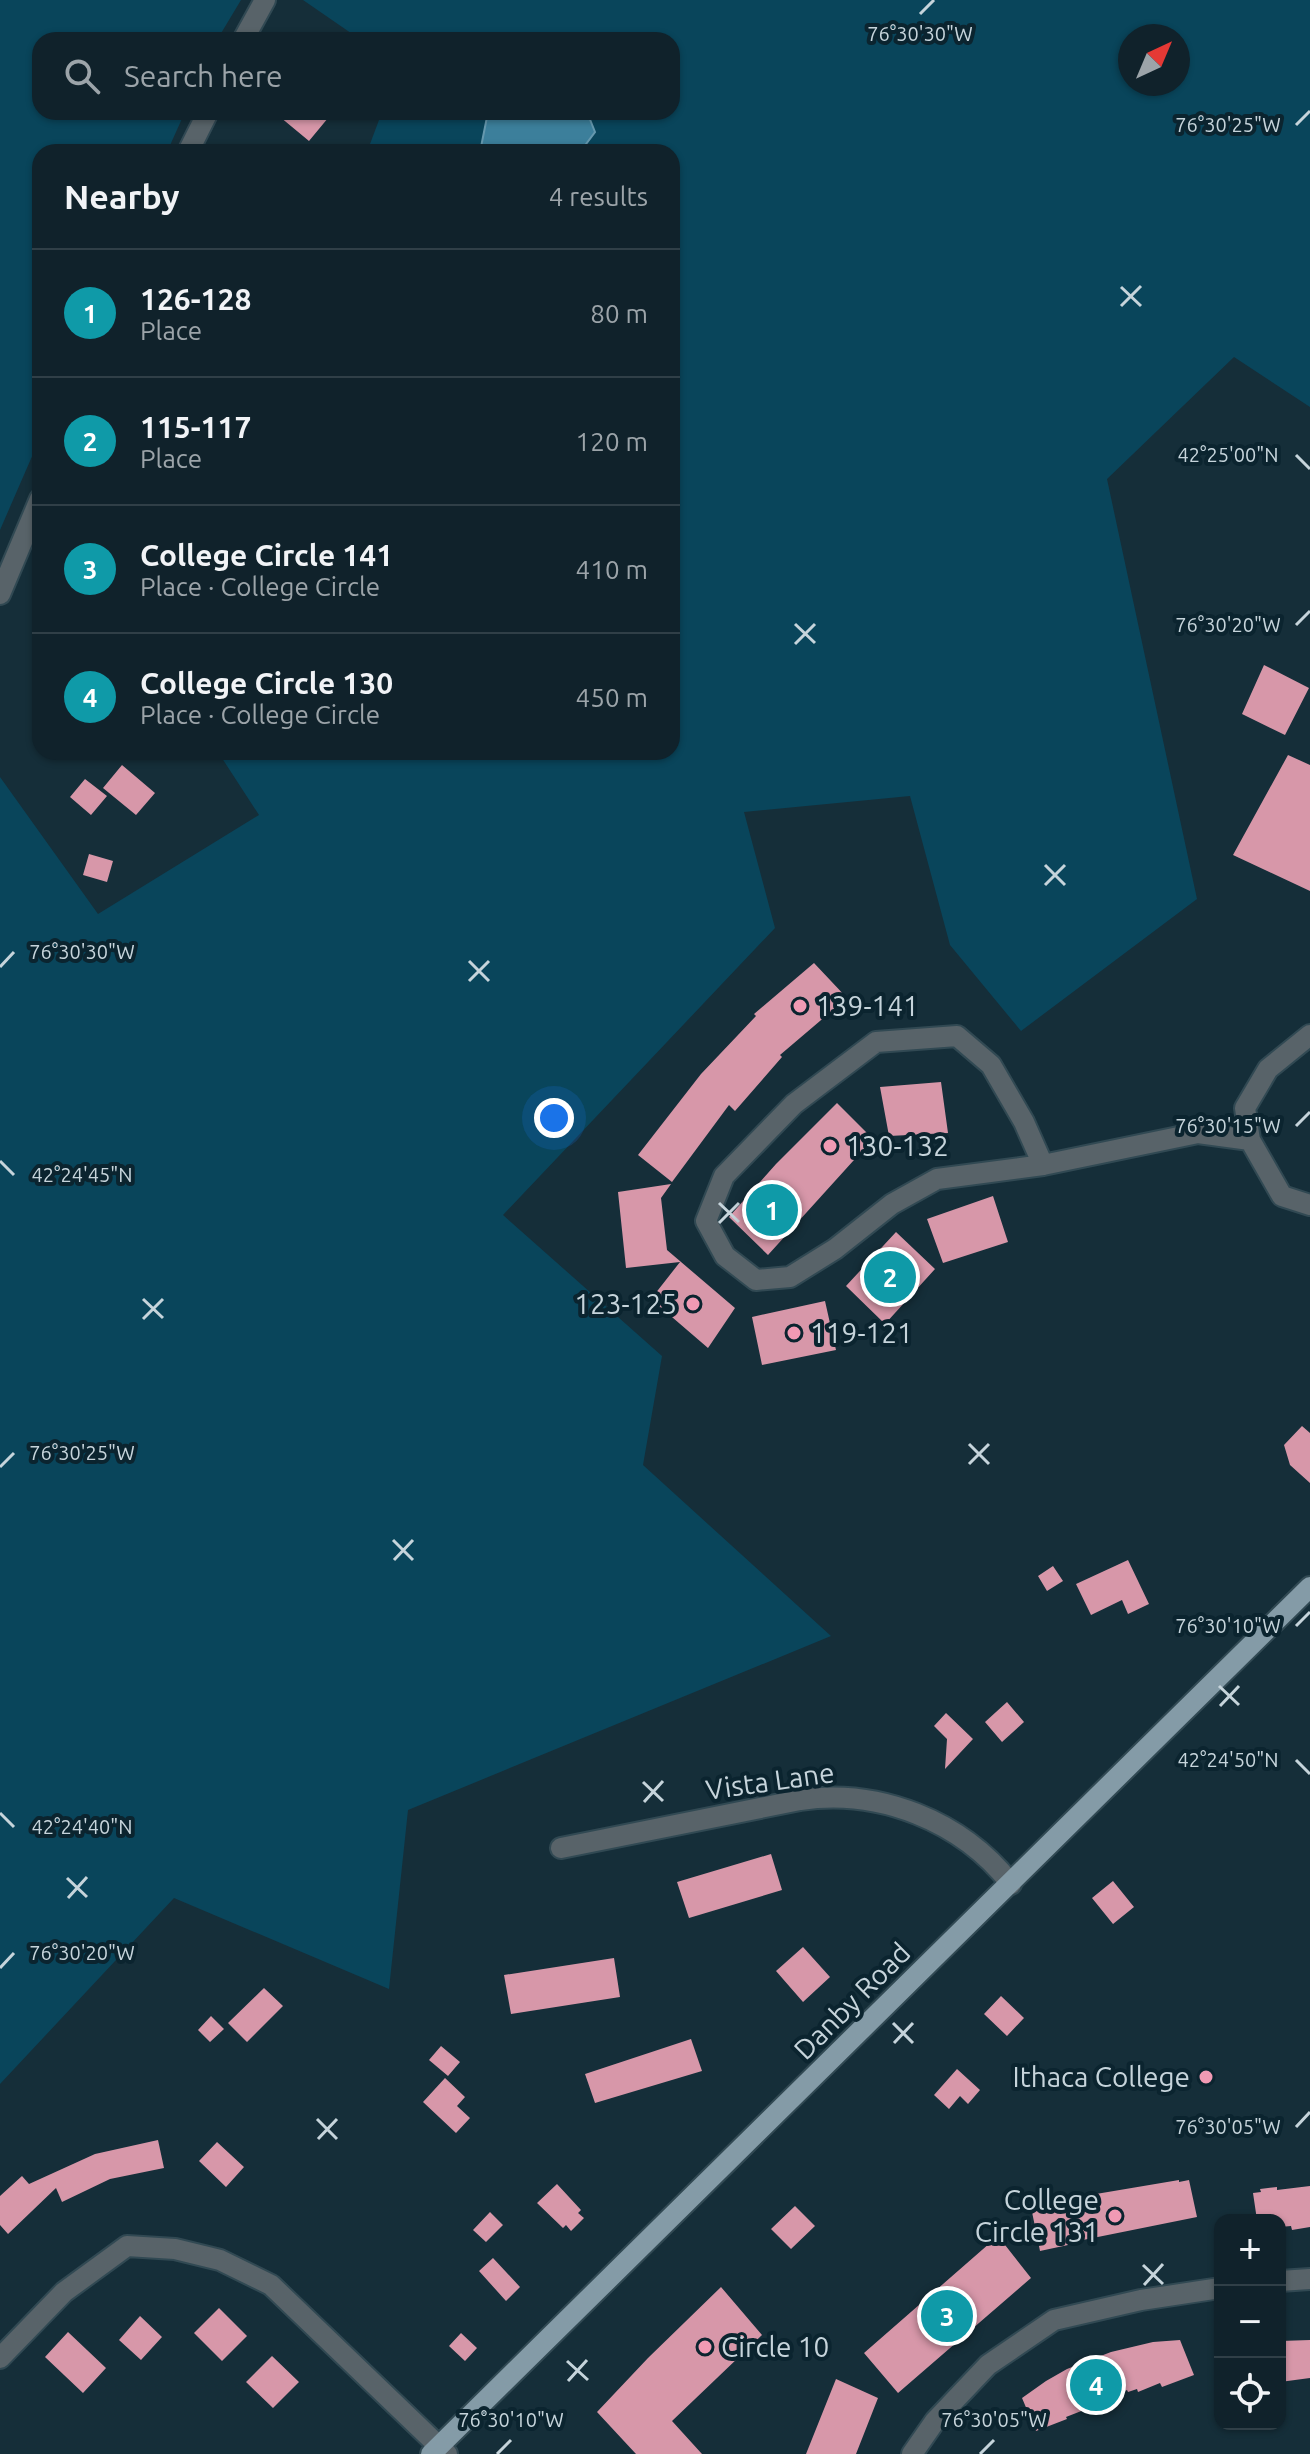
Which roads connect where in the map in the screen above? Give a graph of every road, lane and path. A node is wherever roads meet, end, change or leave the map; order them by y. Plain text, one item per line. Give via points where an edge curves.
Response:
1 (265, 0) edge
2 (247, 32) edge
3 (204, 120) edge
4 (192, 144) edge
5 (32, 518) edge
6 (0, 594) edge
7 (1310, 1035) edge
8 (1250, 1140) junction
9 (1043, 1165) junction
10 (1310, 1205) edge
11 (1310, 1587) edge
12 (561, 1848) dead end
13 (1011, 1884) junction
14 (1310, 2279) edge
15 (1286, 2281) edge
16 (1214, 2289) edge
17 (0, 2358) edge
18 (439, 2452) edge
19 (912, 2454) edge

1 - 2 street
3 - 4 street
5 - 6 street
7 - 8 street via 1268,1069 1245,1108
8 - 9 street via 1198,1133
8 - 10 street via 1282,1196
9 - 9 street via 937,1179 892,1204 790,1277 756,1280 725,1256 706,1221 724,1176 794,1104 876,1042 957,1036 991,1065
11 - 13 main road, Danby Road
12 - 13 street, Vista Lane via 800,1800 844,1797 883,1802 933,1822 984,1855
13 - 18 main road, Danby Road
14 - 15 street
16 - 19 street via 1054,2320 988,2365
17 - 18 street via 64,2292 127,2246 175,2249 220,2260 271,2285

